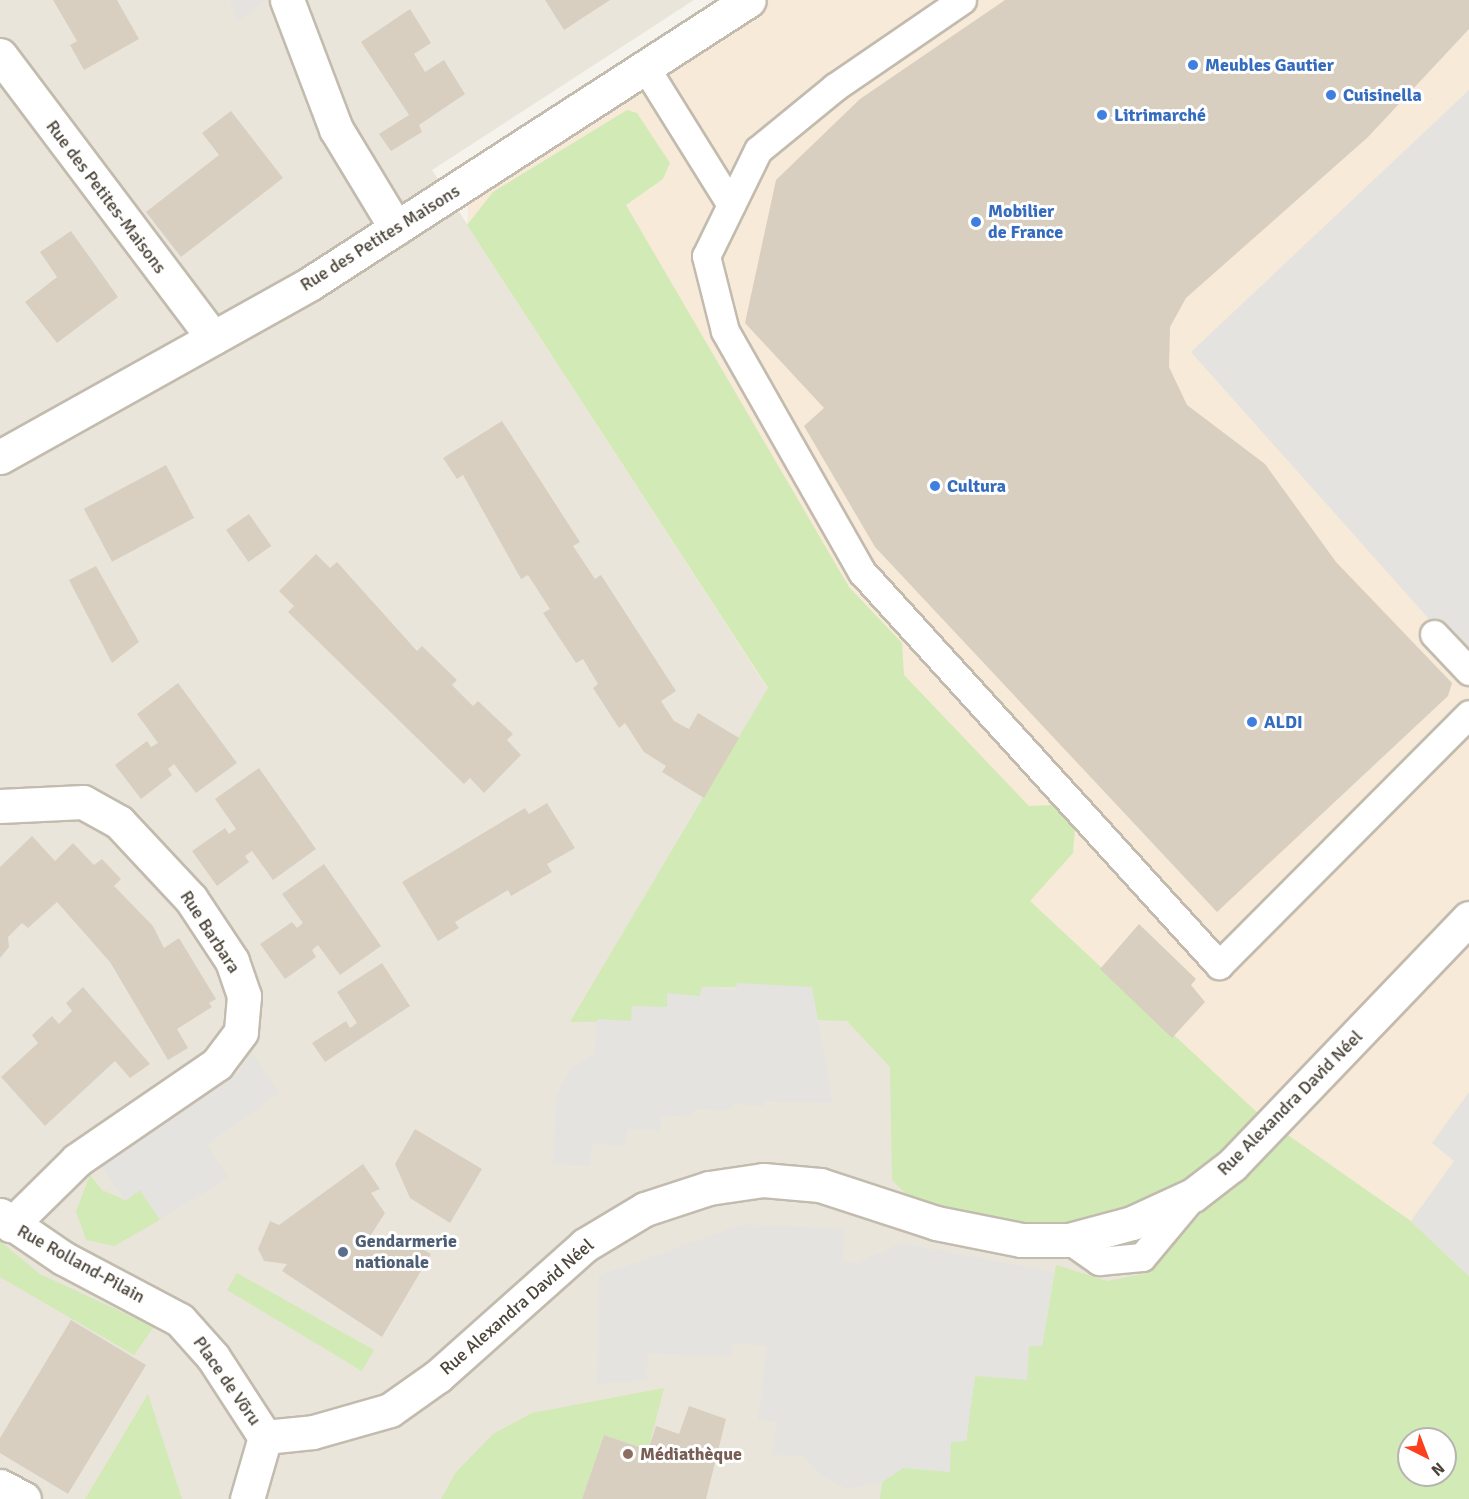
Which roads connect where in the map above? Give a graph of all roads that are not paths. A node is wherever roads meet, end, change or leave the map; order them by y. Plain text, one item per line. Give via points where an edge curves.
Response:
1 (287, 0) edge
2 (962, 0) edge
3 (734, 4) edge
4 (0, 56) edge
5 (647, 70) junction
6 (730, 205) junction
7 (396, 228) junction
8 (213, 338) junction
9 (0, 457) edge
10 (1434, 634) dead end
11 (1469, 672) edge
12 (1469, 714) edge
13 (0, 806) edge
14 (1469, 918) edge
15 (5, 1220) edge
16 (164, 1310) joint
17 (265, 1437) junction
18 (0, 1486) edge
19 (24, 1499) edge
20 (247, 1499) edge

1 - 7 street via 336,129
2 - 6 lane via 835,87 758,150
3 - 5 street, Rue des Petites Maisons
4 - 8 street, Rue des Petites-Maisons
5 - 6 lane
5 - 7 street, Rue des Petites Maisons
6 - 12 lane via 706,256 725,331 862,572 1219,965
7 - 8 street, Rue des Petites Maisons
8 - 9 street, Rue des Petites Maisons
10 - 11 lane
13 - 15 street, Rue Barbara via 83,802 119,822 191,899 232,961 244,996 241,1032 217,1064 77,1160
14 - 17 street, Rue Alexandra David Néel via 1232,1165 1193,1195 1132,1223 1069,1240 982,1234 820,1185 763,1180 708,1188 645,1209 585,1245 438,1376 390,1410 333,1427
15 - 16 street, Rue Rolland-Pilain
16 - 17 street, Place de Võru via 213,1357
17 - 20 street, Place de Võru
18 - 19 street

